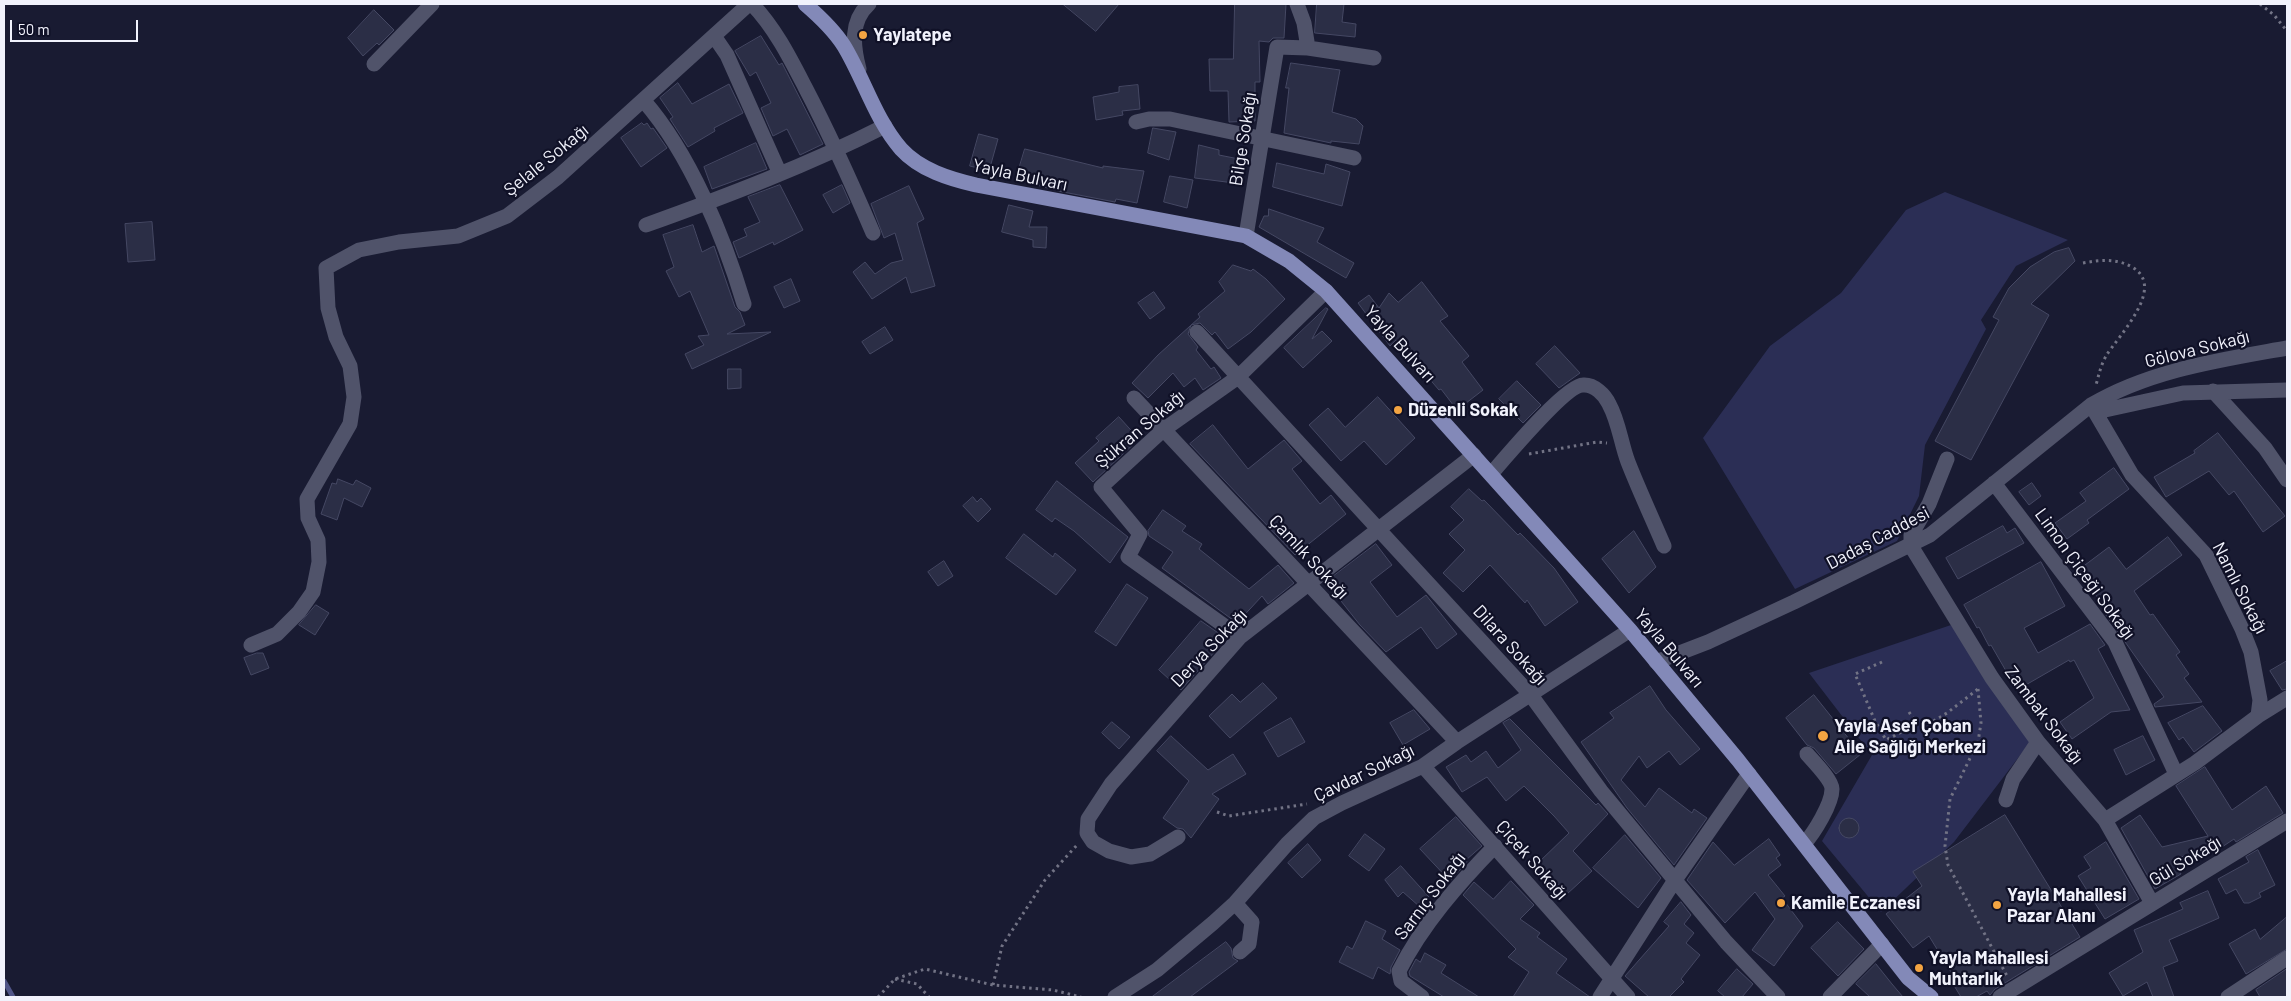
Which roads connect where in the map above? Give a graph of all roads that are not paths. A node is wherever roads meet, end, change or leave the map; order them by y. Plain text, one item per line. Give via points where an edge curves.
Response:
1 (432, 4) edge
2 (750, 4) edge
3 (805, 4) edge
4 (869, 4) edge
5 (1297, 4) edge
6 (714, 36) junction
7 (1308, 48) junction
8 (1374, 58) dead end
9 (374, 64) dead end
10 (862, 82) junction
11 (644, 101) junction
12 (1136, 122) dead end
13 (885, 126) junction
14 (1262, 140) junction
15 (837, 150) junction
16 (1354, 158) dead end
17 (780, 174) junction
18 (706, 204) junction
19 (646, 225) dead end
20 (873, 233) dead end
21 (1246, 236) junction
22 (1326, 291) junction
23 (744, 304) dead end
24 (1197, 332) dead end
25 (2287, 348) edge
26 (1238, 377) junction
27 (2287, 390) edge
28 (2213, 391) junction
29 (1134, 398) dead end
30 (2093, 408) junction
31 (1163, 430) junction
32 (1474, 455) junction
33 (1948, 458) dead end
34 (1491, 474) junction
35 (2287, 480) edge
36 (1994, 483) junction
37 (1380, 530) junction
38 (1664, 546) dead end
39 (1911, 546) junction
40 (1308, 583) junction
41 (1630, 630) junction
42 (1240, 637) junction
43 (251, 645) dead end
44 (1656, 662) junction
45 (1530, 694) junction
46 (2287, 698) edge
47 (2258, 716) junction
48 (1457, 742) junction
49 (2038, 742) junction
50 (1807, 754) dead end
51 (1423, 766) junction
52 (1749, 774) junction
53 (2176, 774) junction
54 (2006, 800) dead end
55 (2105, 820) junction
56 (2287, 821) edge
57 (1178, 836) dead end
58 (1804, 844) junction
59 (1495, 846) junction
60 (1675, 880) junction
61 (1234, 903) junction
62 (2152, 903) junction
63 (1882, 944) junction
64 (1240, 952) dead end
65 (2287, 958) edge
66 (1612, 978) junction
67 (1908, 978) junction
68 (1115, 997) edge
69 (1422, 997) edge
70 (1600, 997) edge
71 (1628, 997) edge
72 (1778, 997) edge
73 (1830, 997) edge
74 (1914, 997) edge
75 (1932, 997) edge
76 (2000, 997) edge
77 (2228, 997) edge

1 - 9 street
2 - 6 street, Şelale Sokağı
2 - 15 street via 765,18 785,48
3 - 10 main road, Yayla Bulvarı via 824,20 843,45
4 - 10 street via 856,23 854,35 854,50
5 - 7 street
6 - 11 street, Şelale Sokağı
6 - 17 street via 727,55
7 - 8 street
7 - 14 street, Bilge Sokağı via 1278,47
10 - 13 main road, Yayla Bulvarı
11 - 18 street via 672,138
11 - 43 street, Şelale Sokağı via 558,177 507,216 458,236 359,250 326,268 328,308 336,337 350,366 354,398 350,424 307,499 308,518 318,540 319,562 313,592 277,634
12 - 14 street via 1170,119
13 - 15 street
13 - 21 main road, Yayla Bulvarı via 902,150 925,167 948,178 1032,197
14 - 16 street
14 - 21 street, Bilge Sokağı
15 - 17 street
15 - 20 street
17 - 18 street
18 - 19 street
18 - 23 street via 732,262
21 - 22 main road, Yayla Bulvarı via 1289,261
22 - 26 street, Şükran Sokağı
22 - 32 main road, Yayla Bulvarı
24 - 26 street, Dilara Sokağı
25 - 30 street, Gölova Sokağı via 2196,365 2108,395
26 - 31 street, Şükran Sokağı
26 - 37 street, Dilara Sokağı
27 - 28 street, Dadaş Caddesi
28 - 30 street, Dadaş Caddesi
28 - 35 street via 2265,448
29 - 31 street, Çamlık Sokağı
30 - 36 street, Dadaş Caddesi
30 - 47 street, Namlı Sokağı via 2132,475 2206,555 2251,652 2260,700
31 - 40 street, Çamlık Sokağı
31 - 42 street, Şükran Sokağı via 1101,487 1140,534 1128,557
32 - 34 main road, Yayla Bulvarı
32 - 37 street, Derya Sokağı
33 - 39 street via 1929,504 1911,535
34 - 38 street via 1543,416 1573,389 1582,384 1598,390 1610,406
34 - 41 main road, Yayla Bulvarı
36 - 39 street, Dadaş Caddesi via 1930,535
36 - 53 street, Limon Çiçeği Sokağı via 2115,642
37 - 40 street, Derya Sokağı
37 - 45 street, Dilara Sokağı
39 - 44 street, Dadaş Caddesi via 1725,634
39 - 49 street, Zambak Sokağı via 1992,678
40 - 42 street, Derya Sokağı
40 - 48 street, Çamlık Sokağı
41 - 44 main road, Yayla Bulvarı
41 - 45 street, Çavdar Sokağı
42 - 57 street, Derya Sokağı via 1111,784 1088,819 1087,833 1093,842 1131,857 1150,854
44 - 52 main road, Yayla Bulvarı
45 - 48 street, Çavdar Sokağı
45 - 60 street, Dilara Sokağı via 1602,791
46 - 47 street
47 - 53 street via 2213,751
48 - 51 street, Çavdar Sokağı
49 - 54 street via 2013,779
49 - 55 street, Zambak Sokağı
50 - 58 street via 1832,789 1822,819
51 - 59 street, Çiçek Sokağı
51 - 61 street, Çavdar Sokağı via 1314,818
52 - 58 main road, Yayla Bulvarı
52 - 60 street
53 - 55 street
55 - 62 street, Zambak Sokağı
56 - 62 street, Gül Sokağı
58 - 63 main road, Yayla Bulvarı
59 - 66 street, Çiçek Sokağı
59 - 69 street, Sarnıç Sokağı via 1471,870 1429,924 1399,971 1401,981
60 - 66 street
60 - 72 street, Dilara Sokağı via 1726,942
61 - 64 street via 1252,922 1249,944
61 - 68 street, Çavdar Sokağı via 1156,970
62 - 76 street, Gül Sokağı
63 - 67 main road, Yayla Bulvarı
63 - 73 street
65 - 77 street
66 - 70 street
66 - 71 street, Çiçek Sokağı
67 - 74 main road, Yayla Bulvarı
67 - 75 main road, Yayla Bulvarı

